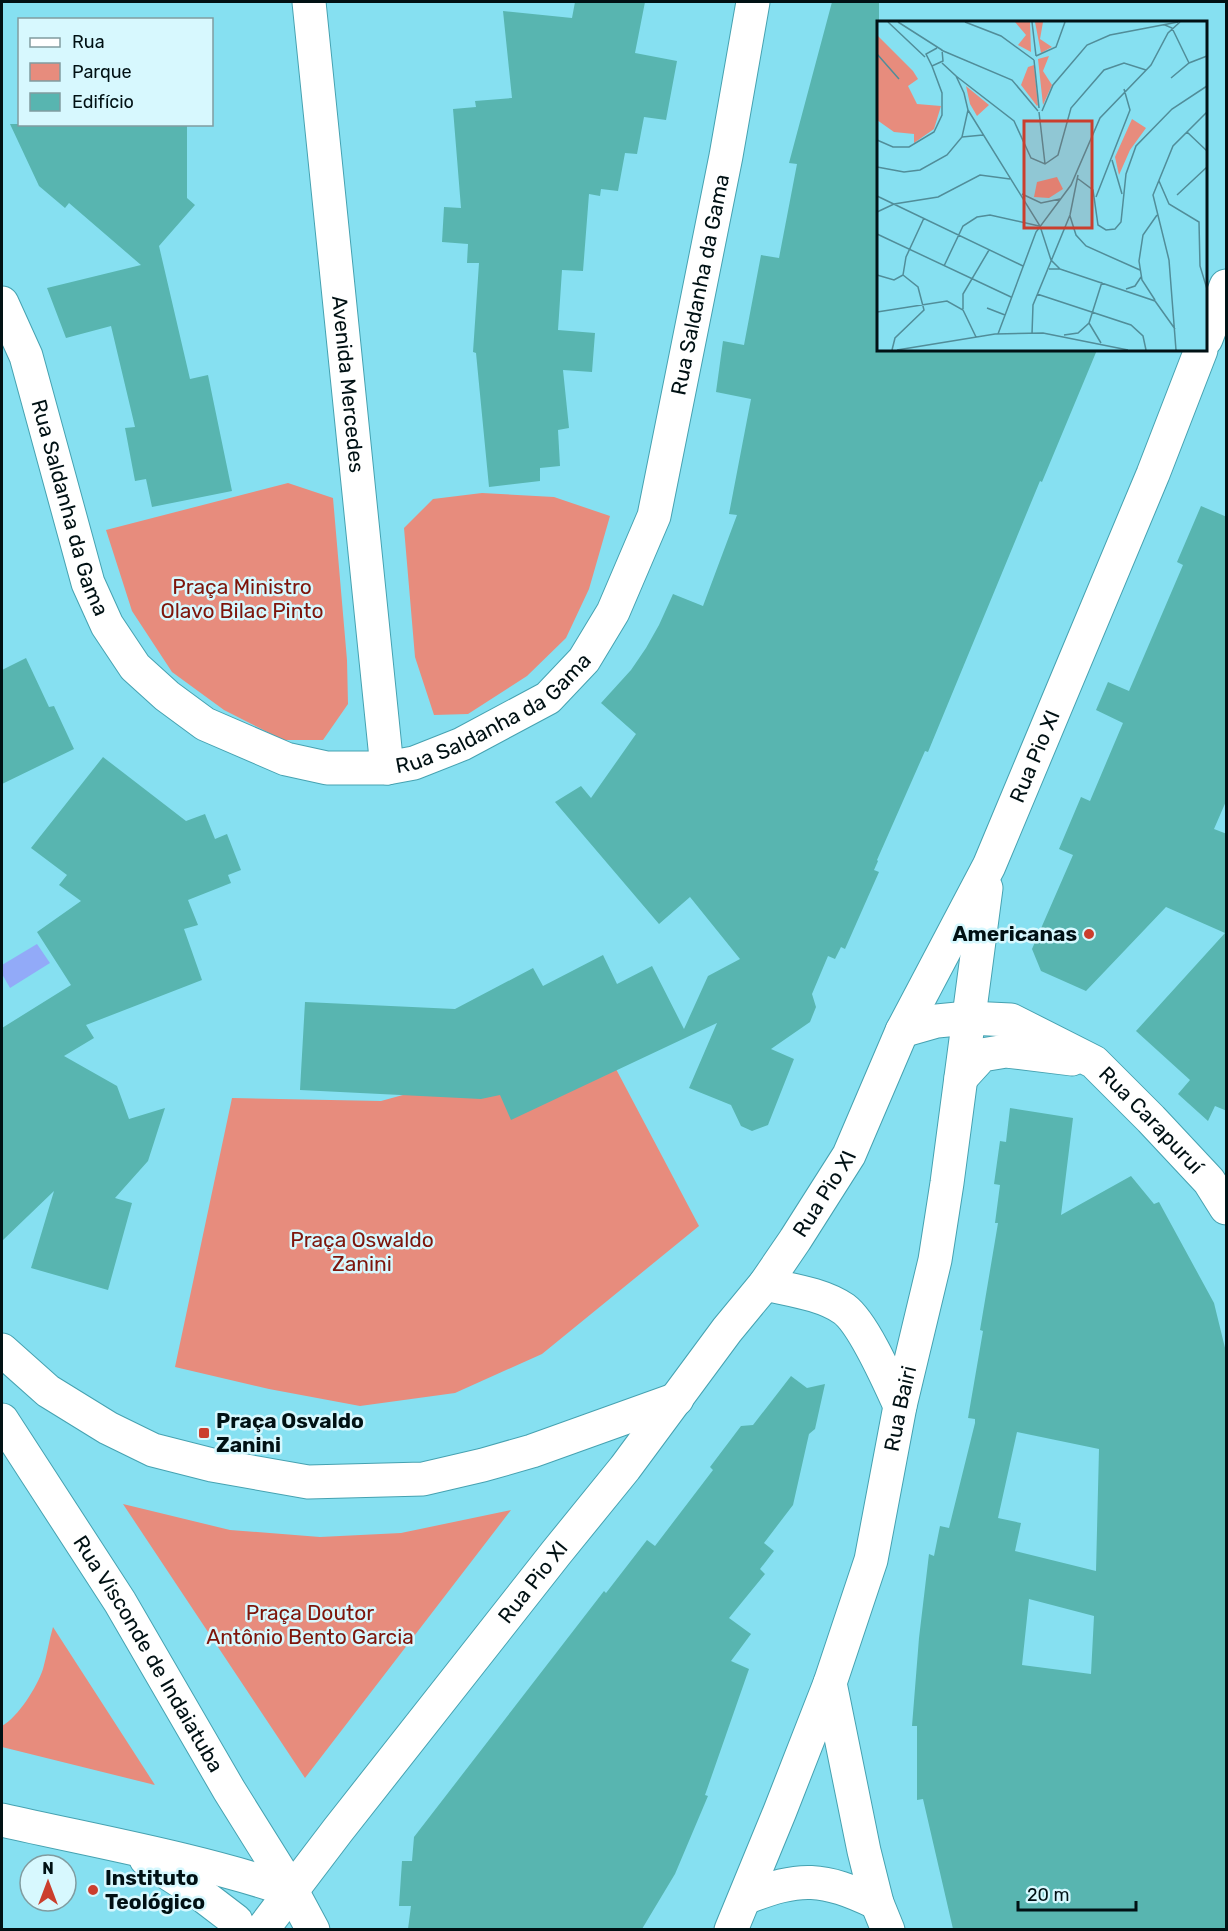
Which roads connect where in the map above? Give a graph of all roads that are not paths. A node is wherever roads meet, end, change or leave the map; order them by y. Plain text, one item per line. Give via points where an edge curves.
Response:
1 (309, 2) edge
2 (753, 2) edge
3 (1227, 286) edge
4 (2, 303) edge
5 (1207, 336) edge
6 (1202, 351) edge
7 (387, 768) junction
8 (989, 866) junction
9 (968, 1018) junction
10 (902, 1031) junction
11 (1095, 1062) junction
12 (961, 1078) junction
13 (1227, 1208) edge
14 (765, 1284) junction
15 (2, 1350) edge
16 (677, 1399) junction
17 (900, 1406) junction
18 (2, 1420) edge
19 (830, 1683) junction
20 (2, 1820) edge
21 (129, 1849) junction
22 (292, 1891) junction
23 (745, 1898) junction
24 (882, 1916) edge
25 (239, 1929) edge
26 (262, 1929) edge
27 (312, 1929) edge
28 (731, 1929) edge

1 - 7 street, Avenida Mercedes
2 - 7 street, Rua Saldanha da Gama via 654,516 613,612 584,660 548,698 462,744 414,763
3 - 5 street
4 - 7 street, Rua Saldanha da Gama via 26,356 88,583 107,625 135,667 205,724 286,759 327,768
6 - 8 street, Rua Pio XI
8 - 9 street, Rua Bairi
8 - 10 street, Rua Pio XI
9 - 10 street, Rua Carapuruí via 937,1021
9 - 11 street, Rua Carapuruí via 1011,1020
9 - 12 street, Rua Bairi
10 - 14 street, Rua Pio XI via 849,1155
11 - 12 street, Rua Carapuruí via 1006,1051 982,1055
11 - 13 street, Rua Carapuruí via 1209,1181
12 - 17 street, Rua Bairi via 935,1260
14 - 16 street, Rua Pio XI
14 - 17 street via 829,1301 846,1311 875,1355
15 - 16 street via 48,1391 153,1450 308,1482 423,1479 532,1451
16 - 22 street, Rua Pio XI
17 - 19 street, Rua Bairi via 871,1560
18 - 22 street, Rua Visconde de Indaiatuba via 120,1602
19 - 23 street, Rua Bairi
19 - 24 street via 864,1851
20 - 21 street
21 - 22 street via 182,1859
21 - 25 street via 202,1895 236,1921
22 - 26 street, Rua Pio XI
22 - 27 street, Rua Visconde de Indaiatuba
23 - 24 street via 786,1884 828,1884 853,1891
23 - 28 street, Rua Bairi

